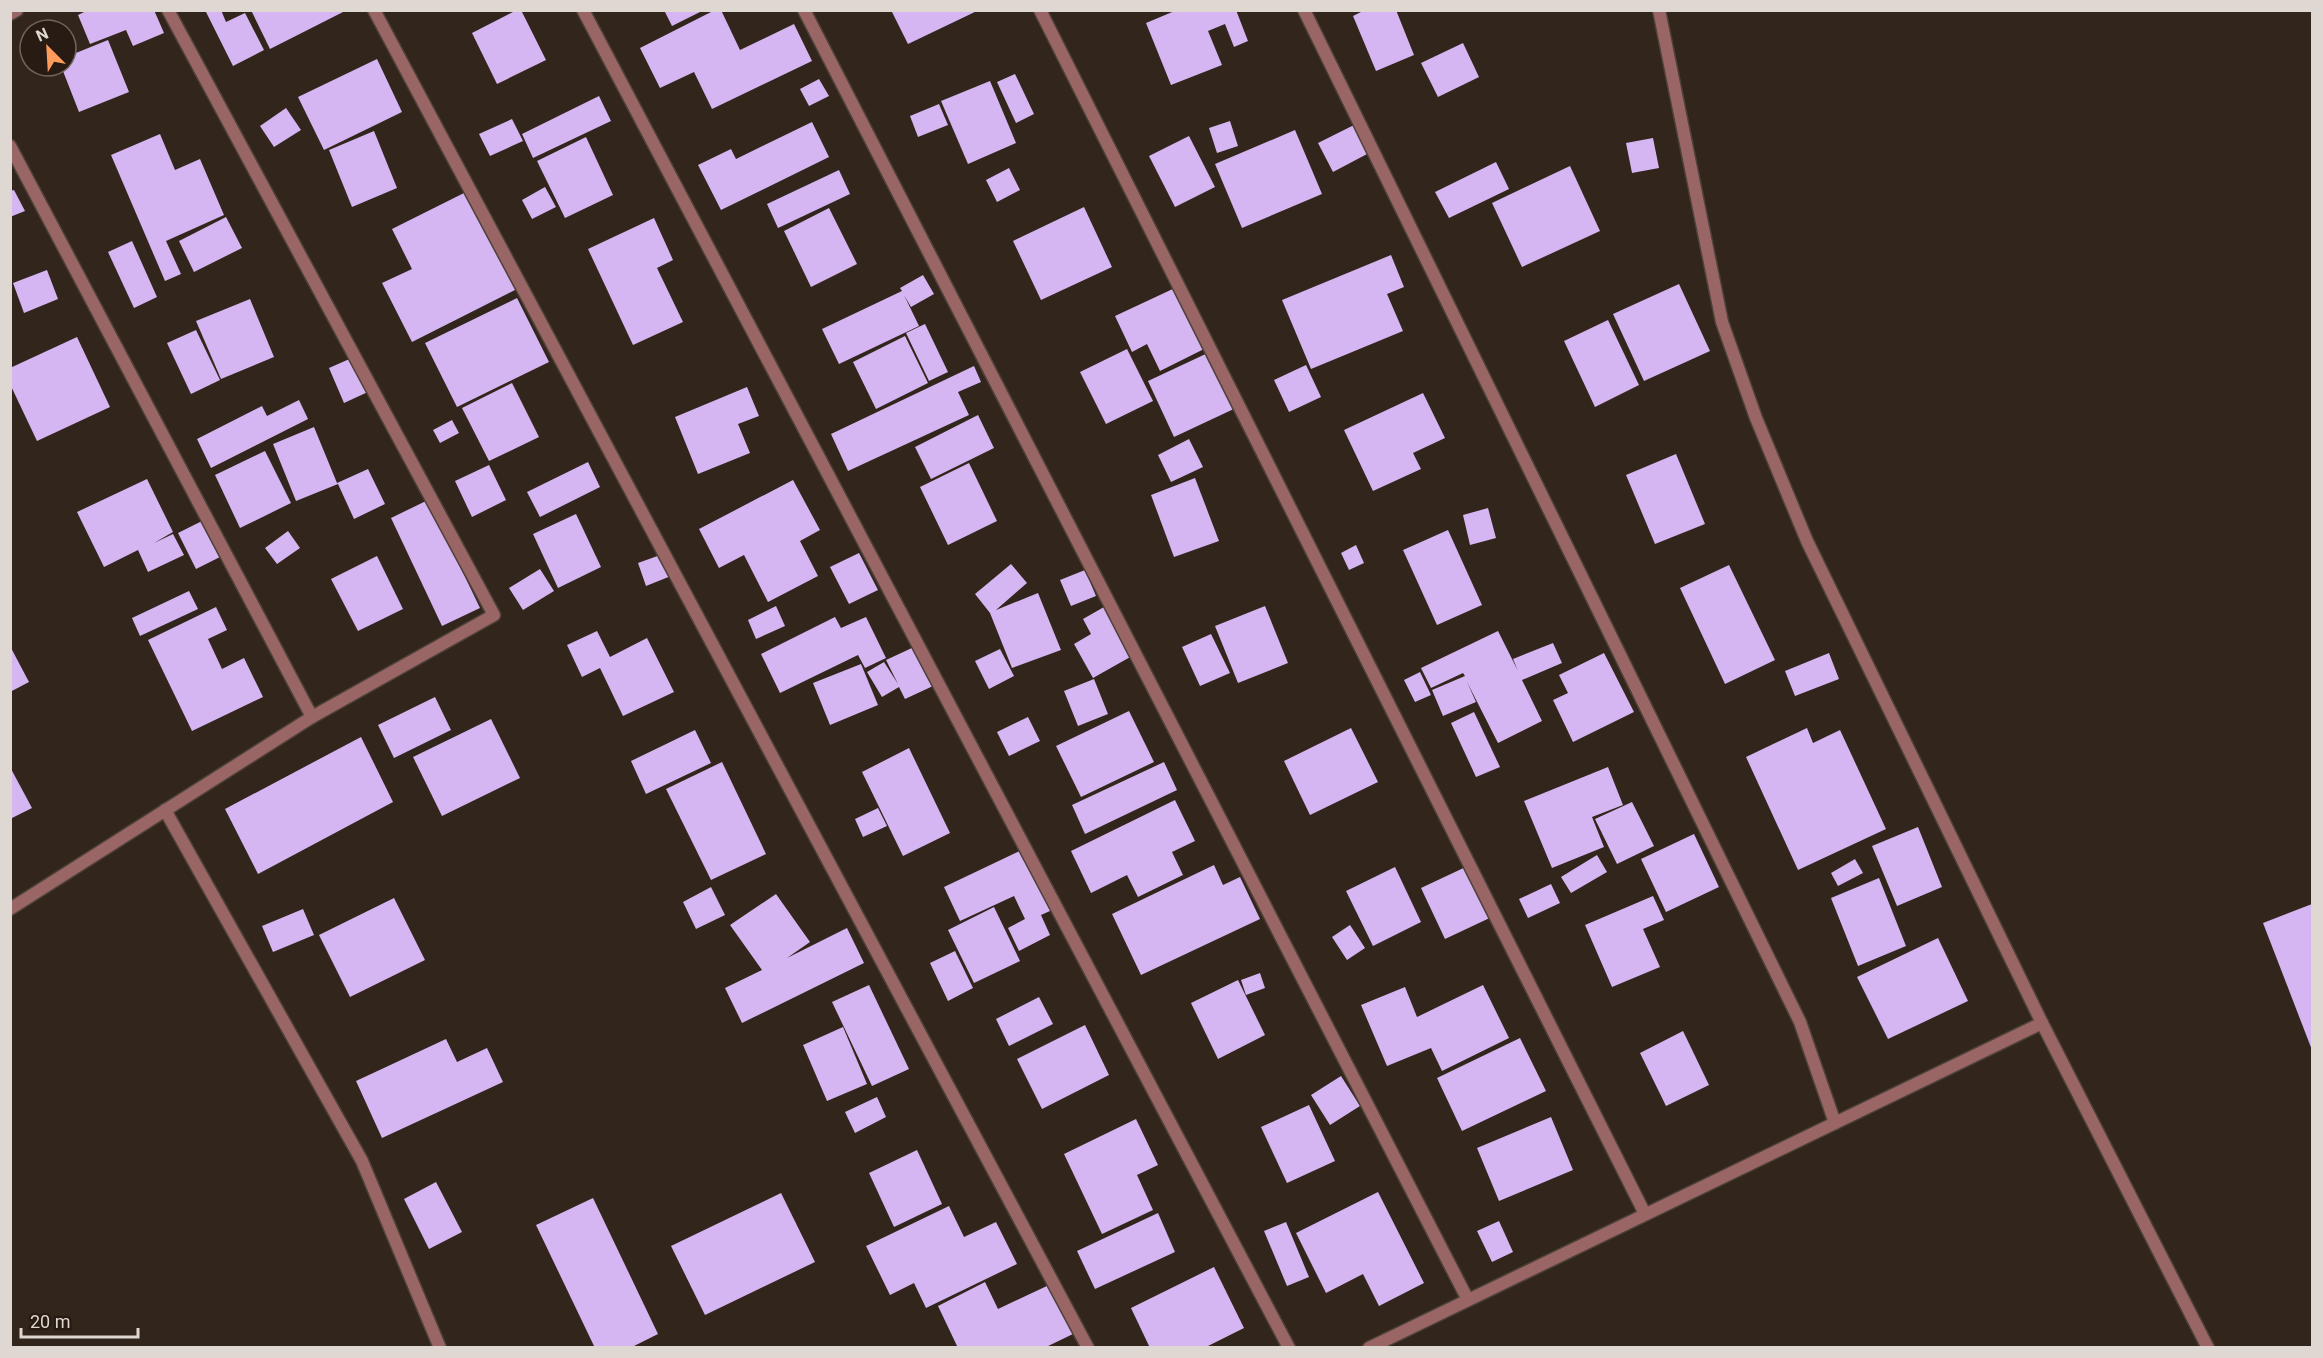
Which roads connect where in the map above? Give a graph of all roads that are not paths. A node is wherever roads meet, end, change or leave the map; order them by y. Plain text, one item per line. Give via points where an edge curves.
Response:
1 (17, 10) edge
2 (168, 10) edge
3 (374, 10) edge
4 (583, 10) edge
5 (804, 10) edge
6 (1040, 10) edge
7 (1304, 10) edge
8 (1659, 10) edge
9 (10, 14) edge
10 (10, 146) edge
11 (312, 717) junction
12 (165, 810) junction
13 (10, 909) edge
14 (2042, 1023) junction
15 (1835, 1123) junction
16 (1645, 1214) junction
17 (1468, 1300) junction
18 (440, 1347) edge
19 (1088, 1347) edge
20 (1289, 1347) edge
21 (1369, 1347) edge
22 (2208, 1347) edge

1 - 9 street
2 - 11 street via 494,615
3 - 19 street
4 - 20 street
5 - 17 street
6 - 16 street
7 - 15 street via 1800,1022
8 - 14 street via 1722,322 1756,418 1807,541
10 - 11 street
11 - 12 street
12 - 13 street
12 - 18 street via 362,1161
14 - 15 street
14 - 22 street
15 - 16 street
16 - 17 street
17 - 21 street

